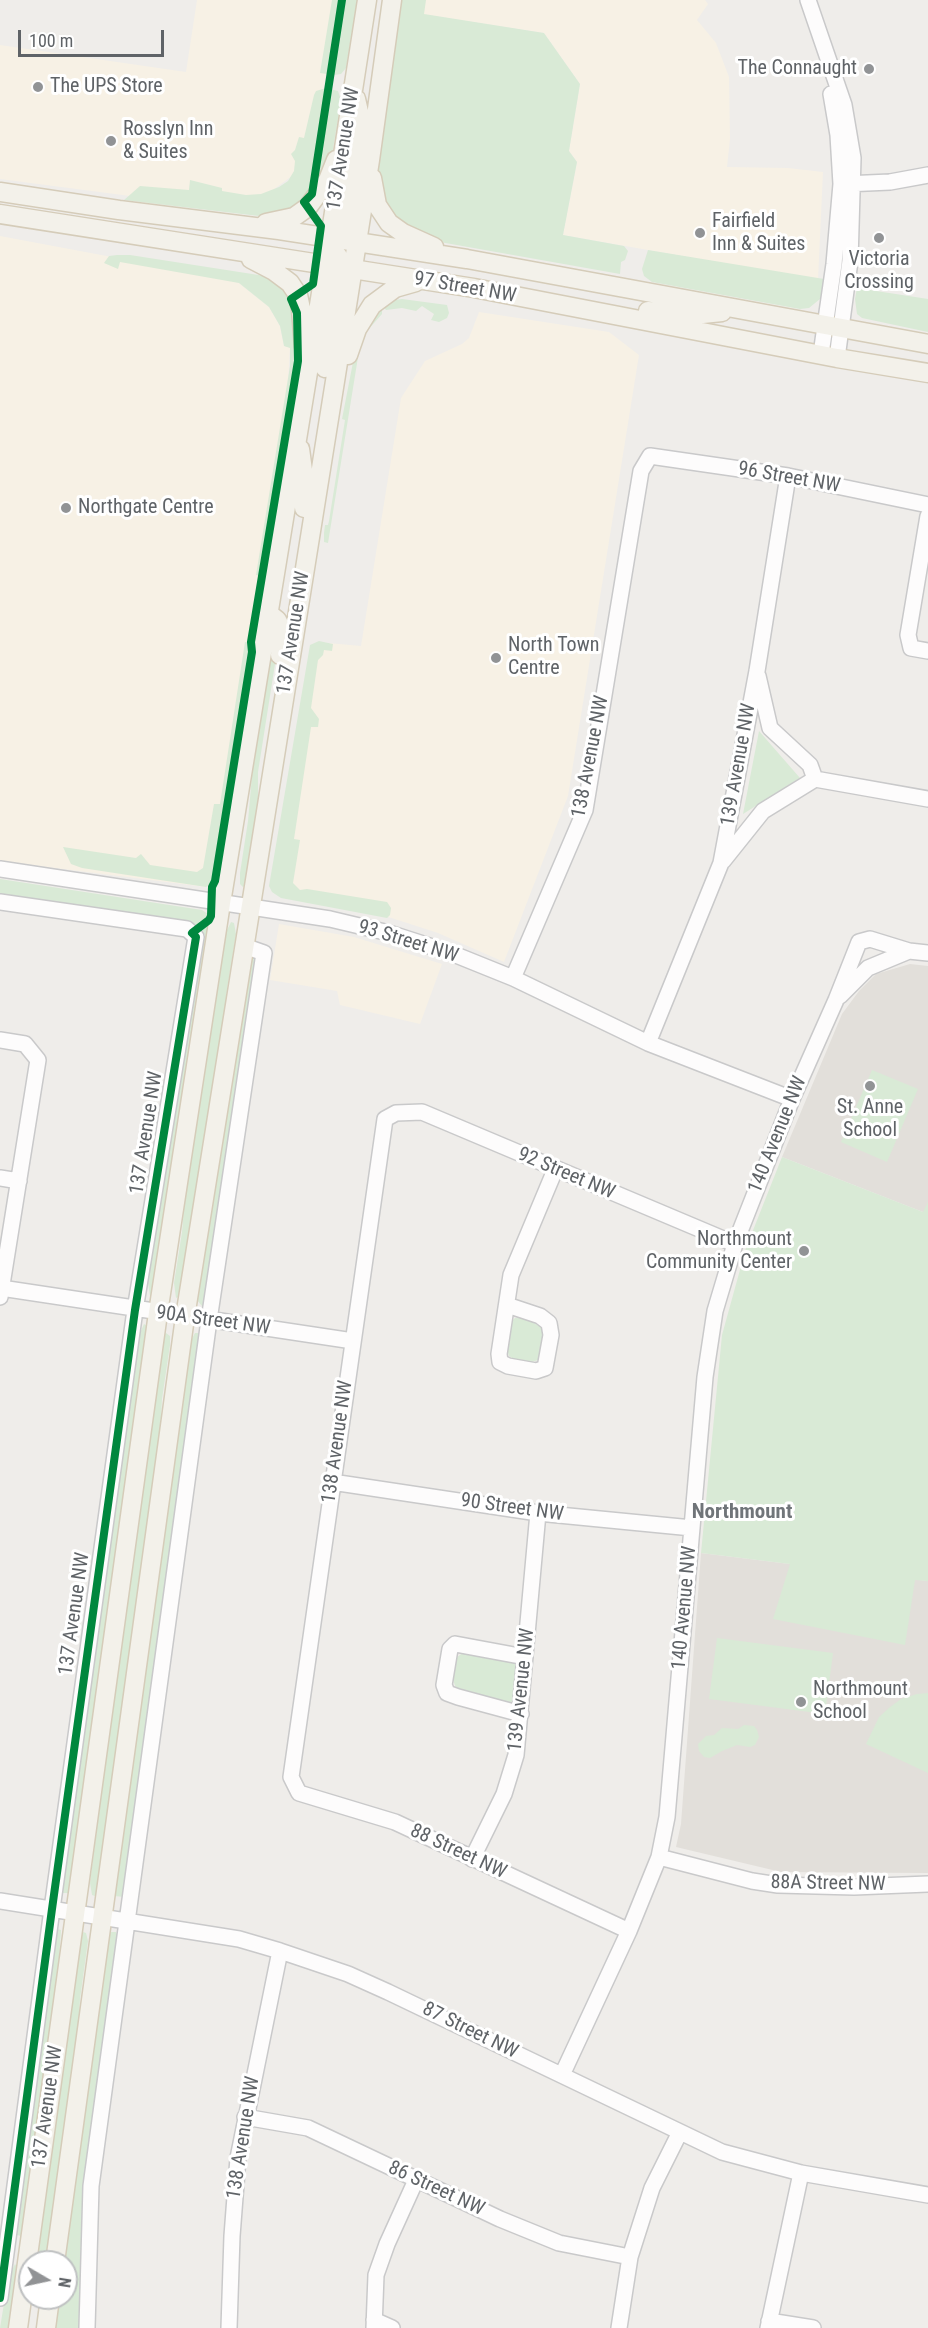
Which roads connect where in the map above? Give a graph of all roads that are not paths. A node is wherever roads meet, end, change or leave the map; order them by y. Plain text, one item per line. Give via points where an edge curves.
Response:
1 (367, 0) edge
2 (392, 0) edge
3 (800, 0) edge
4 (808, 0) edge
5 (354, 92) junction
6 (346, 136) junction
7 (370, 160) junction
8 (928, 175) edge
9 (847, 184) junction
10 (0, 192) edge
11 (0, 214) edge
12 (240, 225) junction
13 (239, 252) junction
14 (343, 256) junction
15 (467, 260) junction
16 (533, 272) junction
17 (421, 280) junction
18 (474, 288) junction
19 (745, 310) junction
20 (626, 317) junction
21 (834, 327) junction
22 (928, 344) edge
23 (829, 356) junction
24 (927, 372) edge
25 (336, 375) junction
26 (304, 391) junction
27 (297, 432) junction
28 (323, 453) junction
29 (650, 456) joint
30 (788, 476) junction
31 (928, 505) edge
32 (928, 516) edge
33 (268, 613) junction
34 (294, 631) junction
35 (928, 651) edge
36 (756, 670) junction
37 (815, 779) junction
38 (928, 799) edge
39 (267, 806) junction
40 (721, 863) junction
41 (0, 869) edge
42 (0, 902) edge
43 (221, 903) junction
44 (251, 908) junction
45 (244, 946) junction
46 (909, 951) junction
47 (928, 953) edge
48 (513, 978) junction
49 (836, 1000) junction
50 (0, 1040) edge
51 (648, 1042) junction
52 (792, 1099) junction
53 (396, 1113) joint
54 (555, 1170) junction
55 (0, 1179) edge
56 (19, 1181) junction
57 (735, 1244) junction
58 (1, 1293) edge
59 (507, 1305) junction
60 (135, 1310) junction
61 (158, 1313) junction
62 (185, 1317) junction
63 (209, 1320) junction
64 (353, 1341) junction
65 (332, 1482) junction
66 (538, 1513) junction
67 (692, 1528) junction
68 (525, 1658) junction
69 (521, 1714) junction
70 (291, 1777) joint
71 (659, 1857) junction
72 (472, 1859) junction
73 (928, 1884) edge
74 (0, 1901) edge
75 (52, 1909) junction
76 (75, 1913) junction
77 (101, 1918) junction
78 (127, 1922) junction
79 (628, 1931) junction
80 (280, 1951) junction
81 (562, 2075) junction
82 (245, 2116) junction
83 (680, 2132) junction
84 (801, 2174) junction
85 (416, 2180) junction
86 (928, 2195) edge
87 (30, 2233) junction
88 (3, 2249) edge
89 (28, 2250) edge
90 (57, 2250) edge
91 (630, 2258) junction
92 (18, 2259) edge
93 (0, 2298) edge
94 (20, 2310) edge
95 (48, 2310) edge
96 (374, 2324) edge
97 (768, 2325) edge
98 (18, 2328) edge
99 (46, 2328) edge
100 (87, 2328) edge
101 (229, 2328) edge
102 (392, 2328) edge
103 (619, 2328) edge
104 (813, 2328) edge

1 - 5 main road, 137 Avenue NW
2 - 7 main road, 137 Avenue NW
3 - 9 street via 833,102
4 - 9 street via 844,105 853,158
5 - 6 main road, 137 Avenue NW
5 - 14 main road via 362,125
6 - 12 main road via 328,180 308,207 271,223
6 - 14 main road, 137 Avenue NW
7 - 14 main road, 137 Avenue NW
7 - 15 main road, 97 Street NW via 377,205 388,223 420,242
8 - 9 street
9 - 21 street via 850,261
10 - 12 main road, 97 Street NW
11 - 13 main road, 97 Street NW
12 - 14 main road, 97 Street NW
13 - 14 main road, 97 Street NW
13 - 26 main road via 274,271 298,295
14 - 15 main road via 434,271
14 - 17 main road, 97 Street NW
14 - 25 main road, 137 Avenue NW
14 - 26 main road, 137 Avenue NW
14 - 28 main road via 319,409
15 - 16 main road, 97 Street NW
16 - 18 main road via 495,274
16 - 19 main road, 97 Street NW
17 - 18 main road, 97 Street NW
17 - 25 main road via 395,288 372,304
18 - 20 main road, 97 Street NW
19 - 20 main road via 693,315 640,310
19 - 21 main road, 97 Street NW
20 - 23 main road, 97 Street NW
21 - 22 main road, 97 Street NW
21 - 23 street
23 - 24 main road, 97 Street NW
25 - 28 main road, 137 Avenue NW
26 - 27 main road, 137 Avenue NW
27 - 33 main road, 137 Avenue NW
27 - 34 main road via 305,495 285,614
28 - 34 main road, 137 Avenue NW
29 - 30 street, 96 Street NW
29 - 48 street, 138 Avenue NW via 641,471 585,810
30 - 31 street, 96 Street NW
30 - 36 street, 139 Avenue NW
32 - 35 street via 908,635 911,648
33 - 39 main road via 278,620 282,638 271,709
33 - 43 main road, 137 Avenue NW
34 - 39 main road, 137 Avenue NW
36 - 37 street via 770,728 810,765
36 - 40 street, 139 Avenue NW
37 - 38 street
37 - 40 street via 763,811
39 - 44 main road, 137 Avenue NW
40 - 51 street, 139 Avenue NW
41 - 43 street, 93 Street NW
42 - 60 street, 137 Avenue NW via 187,929 196,937
43 - 44 street, 93 Street NW
43 - 61 main road, 137 Avenue NW
44 - 45 main road, 137 Avenue NW
44 - 48 street, 93 Street NW via 330,919 389,933
45 - 62 main road, 137 Avenue NW
45 - 63 street via 264,953
46 - 47 street
46 - 49 street via 867,968
46 - 49 street, 140 Avenue NW via 870,939 859,942
48 - 51 street, 93 Street NW
49 - 52 street, 140 Avenue NW
50 - 56 street via 25,1044 38,1060
51 - 52 street, 93 Street NW
52 - 57 street, 140 Avenue NW
53 - 54 street, 92 Street NW via 422,1112
53 - 64 street, 138 Avenue NW via 385,1119
54 - 57 street, 92 Street NW
54 - 59 street via 511,1275
55 - 56 street
56 - 58 street
57 - 67 street, 140 Avenue NW via 715,1311 705,1377
58 - 60 street, 90A Street NW
59 - 59 street via 500,1362 536,1371 545,1368 551,1335 549,1323
60 - 61 street, 90A Street NW
60 - 75 street, 137 Avenue NW
61 - 62 street, 90A Street NW
61 - 76 main road, 137 Avenue NW
62 - 63 street, 90A Street NW
62 - 77 main road, 137 Avenue NW
63 - 64 street, 90A Street NW
63 - 78 street
64 - 65 street, 138 Avenue NW
65 - 66 street, 90 Street NW
65 - 70 street, 138 Avenue NW
66 - 67 street, 90 Street NW
66 - 68 street, 139 Avenue NW
67 - 71 street, 140 Avenue NW via 667,1817
68 - 69 street, 139 Avenue NW
68 - 69 street via 455,1644 450,1649 444,1685 447,1693
69 - 72 street, 139 Avenue NW via 516,1755 504,1794
70 - 72 street, 88 Street NW via 299,1793 395,1822
71 - 73 street, 88A Street NW via 778,1885
71 - 79 street, 140 Avenue NW
72 - 79 street, 88 Street NW
74 - 75 street, 87 Street NW
75 - 76 street, 87 Street NW
75 - 88 street, 137 Avenue NW
76 - 77 street, 87 Street NW
76 - 87 main road, 137 Avenue NW
77 - 78 street, 87 Street NW
77 - 90 main road, 137 Avenue NW
78 - 80 street, 87 Street NW via 239,1939
78 - 100 street via 91,2186
79 - 81 street, 140 Avenue NW
80 - 81 street, 87 Street NW via 378,1987
80 - 82 street, 138 Avenue NW
81 - 83 street, 87 Street NW
82 - 85 street, 86 Street NW via 308,2128
82 - 101 street, 138 Avenue NW via 234,2200
83 - 84 street, 87 Street NW via 722,2152
83 - 91 street via 652,2188
84 - 86 street, 87 Street NW
84 - 97 street
85 - 91 street, 86 Street NW via 559,2243
85 - 96 street via 376,2275
87 - 88 street
87 - 89 main road, 137 Avenue NW
88 - 92 street
88 - 93 street, 137 Avenue NW
91 - 103 street
94 - 98 main road, 137 Avenue NW
95 - 99 main road
96 - 102 street
97 - 104 street

